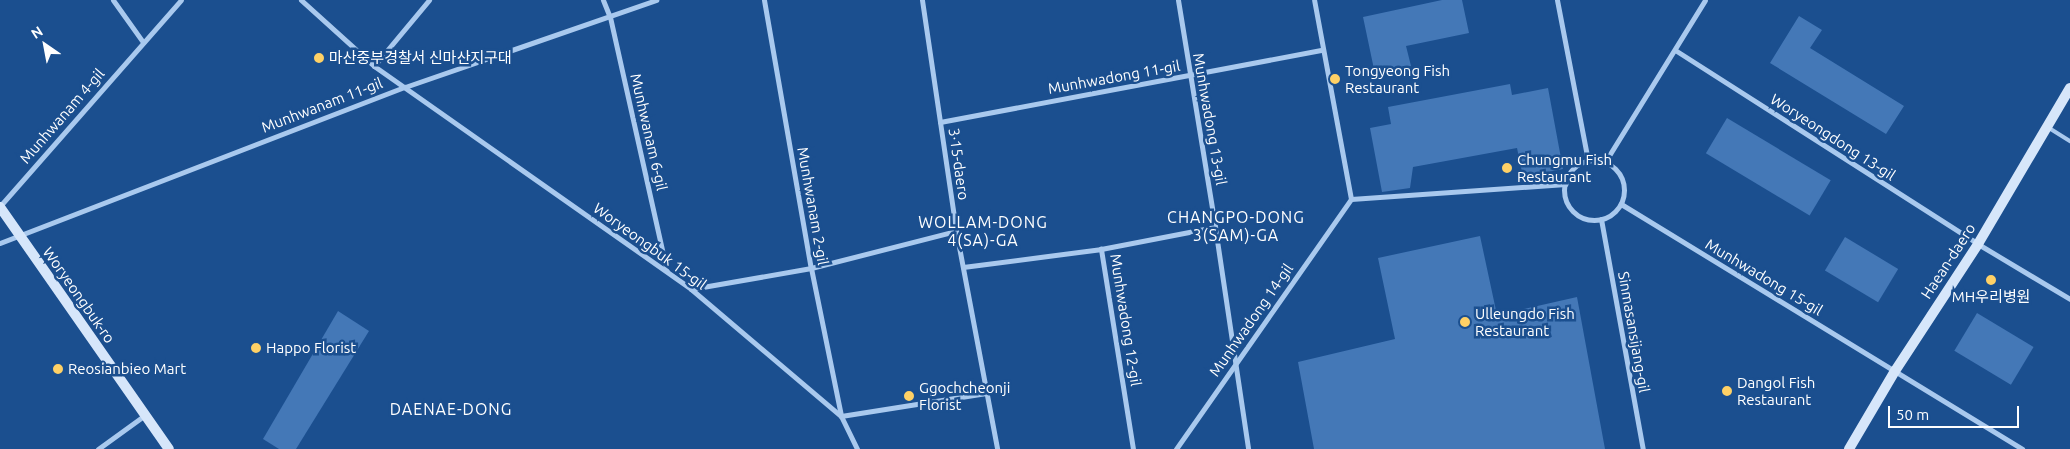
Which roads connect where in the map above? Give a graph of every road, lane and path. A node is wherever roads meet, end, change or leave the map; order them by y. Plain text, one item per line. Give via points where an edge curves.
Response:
1 (113, 0) edge
2 (181, 0) edge
3 (302, 0) edge
4 (429, 0) edge
5 (603, 0) edge
6 (656, 0) edge
7 (764, 0) edge
8 (922, 0) edge
9 (1178, 0) edge
10 (1314, 0) edge
11 (1557, 0) edge
12 (1705, 0) edge
13 (610, 17) junction
14 (143, 42) junction
15 (1322, 50) junction
16 (1676, 50) junction
17 (374, 66) junction
18 (1190, 76) junction
19 (405, 87) junction
20 (2070, 88) edge
21 (940, 122) junction
22 (2047, 127) junction
23 (2070, 141) edge
24 (1588, 161) junction
25 (1605, 162) junction
26 (1565, 184) junction
27 (1351, 199) junction
28 (1621, 204) junction
29 (0, 207) edge
30 (1601, 219) junction
31 (1216, 227) junction
32 (956, 231) junction
33 (19, 236) junction
34 (0, 243) edge
35 (1978, 244) junction
36 (1103, 248) junction
37 (962, 267) junction
38 (811, 268) junction
39 (667, 271) junction
40 (690, 289) junction
41 (2070, 299) edge
42 (1235, 365) junction
43 (1895, 370) junction
44 (986, 393) junction
45 (145, 415) junction
46 (841, 416) junction
47 (98, 449) edge
48 (169, 449) edge
49 (858, 449) edge
50 (997, 449) edge
51 (1133, 449) edge
52 (1176, 449) edge
53 (1248, 449) edge
54 (1642, 449) edge
55 (1849, 449) edge
56 (2022, 449) edge

1 - 14 street
2 - 14 street, Munhwanam 4-gil
3 - 17 street, Woryeongbuk 15-gil
4 - 17 street
5 - 13 street, Munhwanam 6-gil
6 - 13 street, Munhwanam 11-gil
7 - 38 street, Munhwanam 2-gil
8 - 21 street, 3·15-daero
9 - 18 street, Munhwadong 13-gil
10 - 15 street
11 - 24 street
12 - 16 street
13 - 19 street, Munhwanam 11-gil
13 - 39 street, Munhwanam 6-gil
14 - 29 street, Munhwanam 4-gil
15 - 18 street, Munhwadong 11-gil
15 - 27 street
16 - 25 street
16 - 35 street, Woryeongdong 13-gil
17 - 19 street, Woryeongbuk 15-gil
18 - 21 street, Munhwadong 11-gil
18 - 31 street, Munhwadong 13-gil
19 - 33 street, Munhwanam 11-gil
19 - 39 street, Woryeongbuk 15-gil
20 - 22 main road, Haean-daero
21 - 32 street, 3·15-daero
22 - 23 lane
22 - 35 main road, Haean-daero
24 - 25 street
24 - 26 street via 1573,169
25 - 28 street via 1622,179 1624,196
26 - 27 street
26 - 30 street via 1570,208 1584,218
27 - 42 street, Munhwadong 14-gil
28 - 30 street via 1616,211
28 - 43 street, Munhwadong 15-gil
29 - 33 main road, Woryeongbuk-ro
30 - 54 street, Sinmasansijang-gil
31 - 36 street, Munhwadong 12-gil
31 - 42 street, Munhwadong 13-gil
32 - 37 street, 3·15-daero
32 - 38 street
33 - 34 street, Munhwanam 11-gil
33 - 45 main road, Woryeongbuk-ro
35 - 41 street, Woryeongdong 13-gil
35 - 43 main road, Haean-daero
36 - 37 street
36 - 51 street, Munhwadong 12-gil
37 - 44 street, 3·15-daero
38 - 40 street
38 - 46 street, Munhwanam 2-gil
39 - 40 street, Woryeongbuk 15-gil
40 - 46 street, Woryeongbuk 15-gil
42 - 52 street, Munhwadong 14-gil
42 - 53 street, Munhwadong 13-gil
43 - 55 main road, Haean-daero
43 - 56 street, Munhwadong 15-gil
44 - 46 street
44 - 50 street, 3·15-daero
45 - 47 street
45 - 48 main road, Woryeongbuk-ro
46 - 49 street, Woryeongbuk 15-gil

